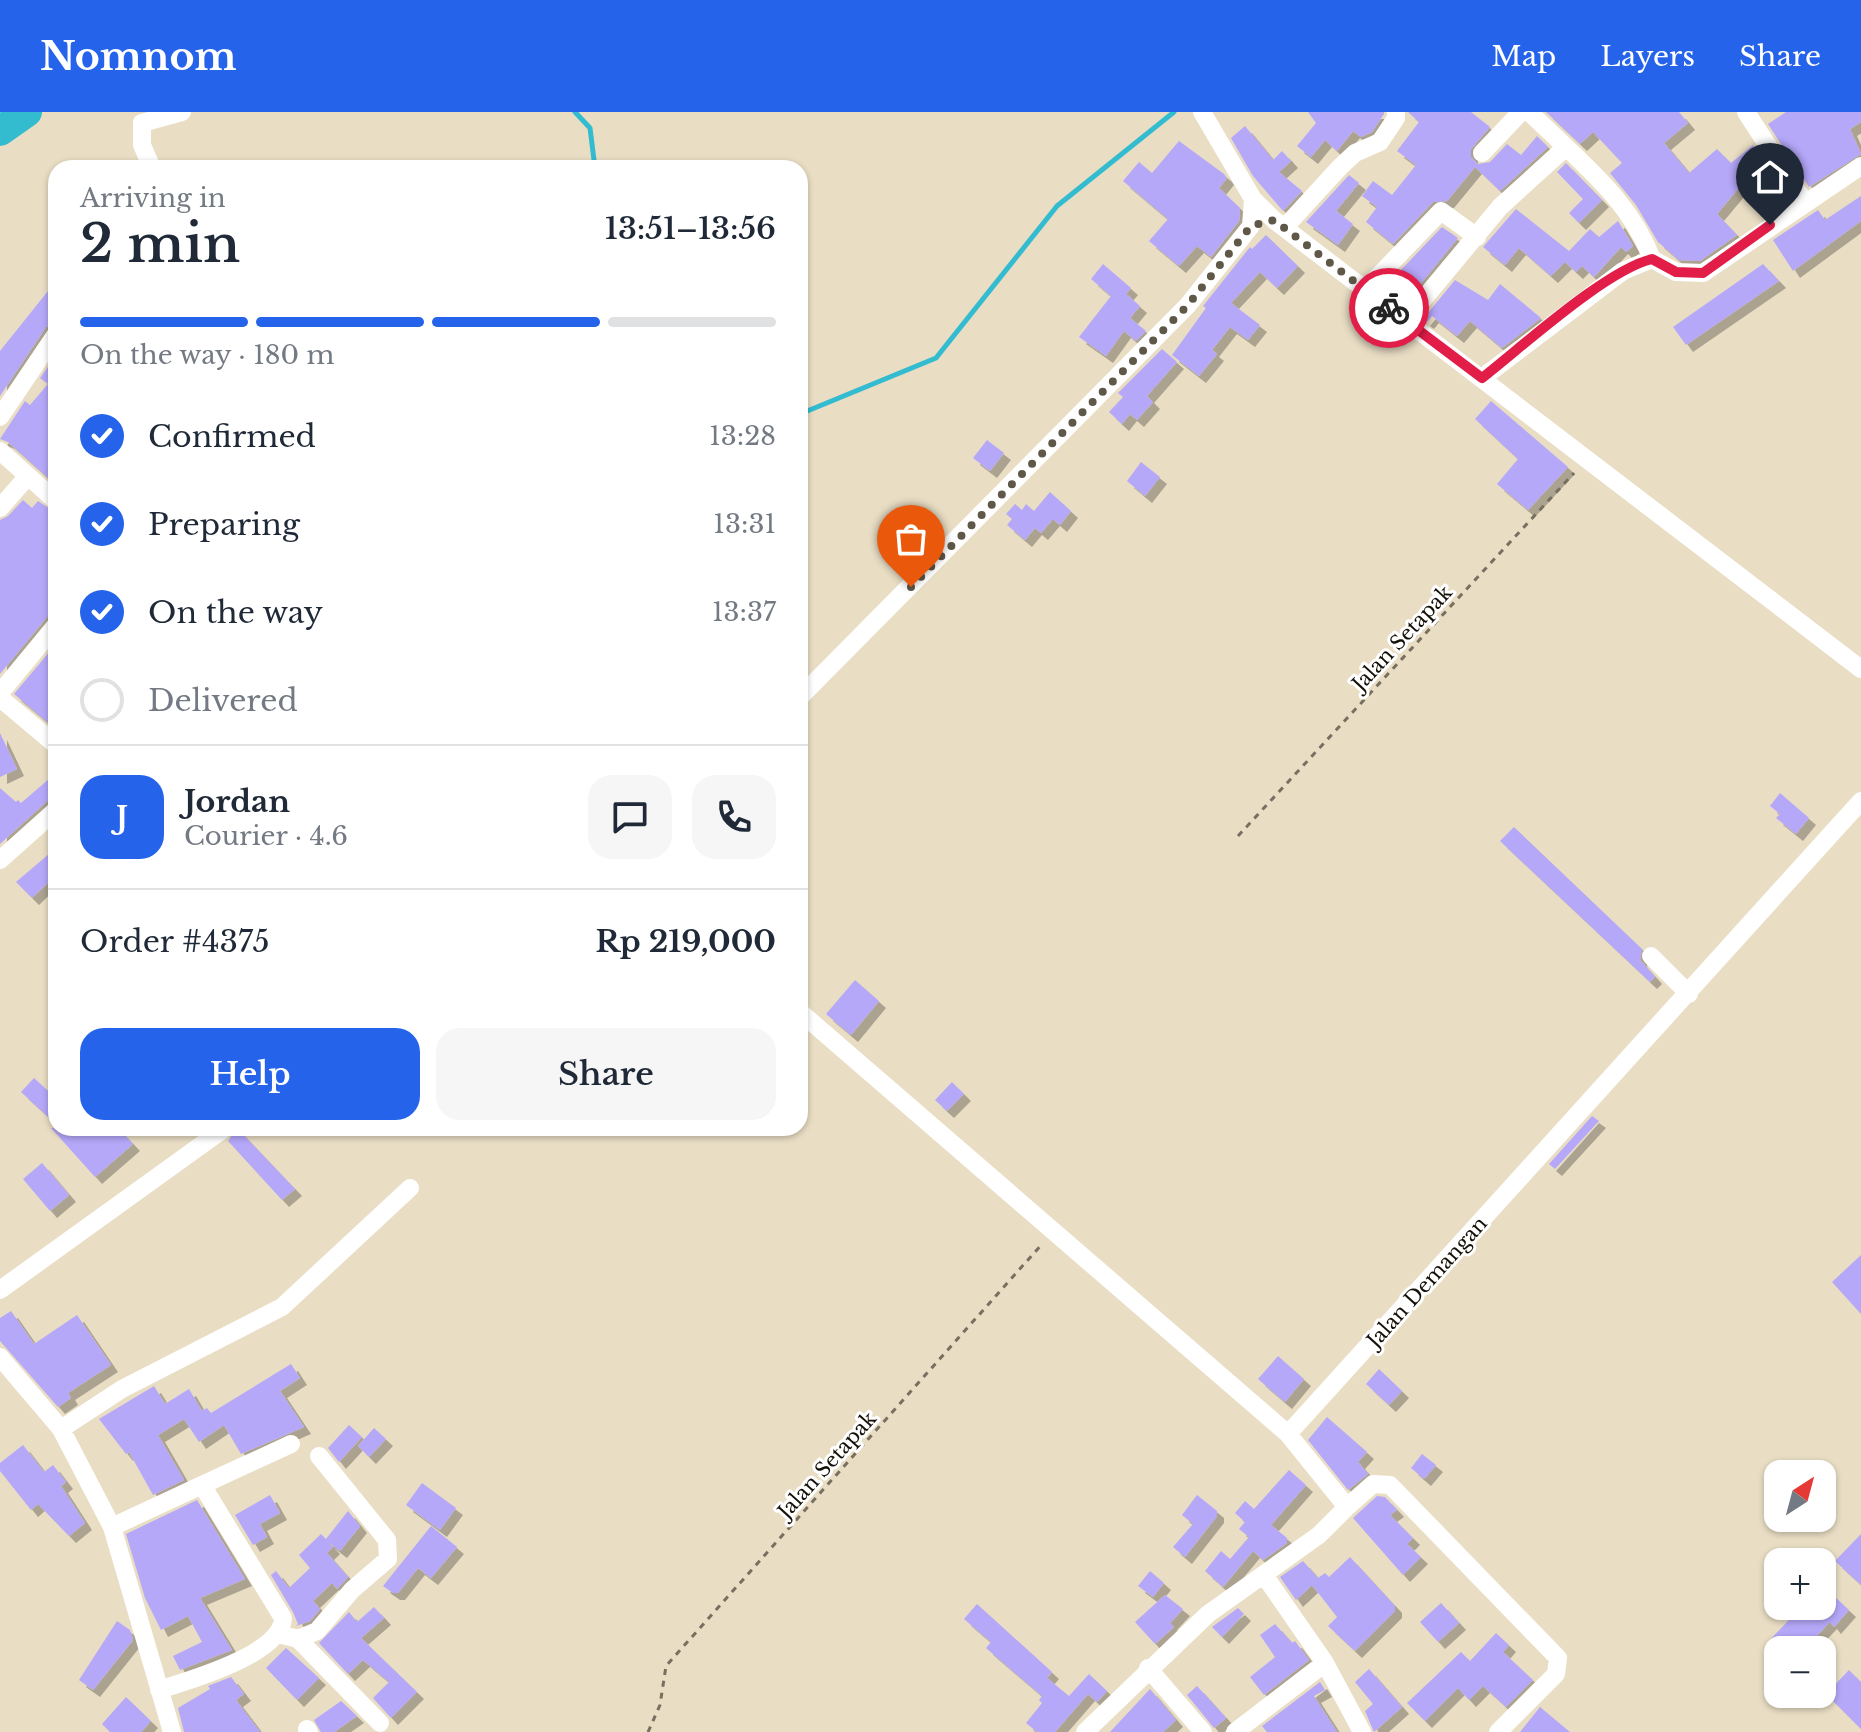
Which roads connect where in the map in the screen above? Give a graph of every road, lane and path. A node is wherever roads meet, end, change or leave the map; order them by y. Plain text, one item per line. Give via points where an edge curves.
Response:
1 (182, 112) edge
2 (1202, 112) edge
3 (1396, 112) edge
4 (1521, 112) edge
5 (1529, 112) edge
6 (1746, 112) edge
7 (1566, 147) junction
8 (1482, 153) dead end
9 (149, 160) edge
10 (1861, 166) edge
11 (1253, 199) junction
12 (1804, 201) junction
13 (1279, 223) junction
14 (1251, 226) junction
15 (1477, 237) junction
16 (1652, 259) junction
17 (1365, 290) junction
18 (1406, 320) junction
19 (48, 352) edge
20 (1482, 378) junction
21 (0, 417) edge
22 (0, 451) edge
23 (1587, 458) junction
24 (28, 476) junction
25 (48, 494) edge
26 (0, 508) edge
27 (48, 635) edge
28 (1861, 669) edge
29 (808, 689) edge
30 (0, 695) edge
31 (48, 738) edge
32 (1861, 801) edge
33 (48, 817) edge
34 (1238, 836) dead end
35 (0, 860) edge
36 (1651, 956) dead end
37 (1689, 994) junction
38 (808, 1019) edge
39 (214, 1136) edge
40 (410, 1188) dead end
41 (1054, 1232) junction
42 (0, 1290) edge
43 (0, 1357) edge
44 (61, 1429) junction
45 (1288, 1434) junction
46 (291, 1444) dead end
47 (319, 1456) dead end
48 (202, 1485) junction
49 (1347, 1507) junction
50 (112, 1527) junction
51 (1264, 1575) junction
52 (279, 1634) junction
53 (298, 1639) junction
54 (1325, 1663) junction
55 (1148, 1668) junction
56 (159, 1690) junction
57 (380, 1723) dead end
58 (1246, 1728) edge
59 (172, 1732) edge
60 (648, 1732) edge
61 (1085, 1732) edge
62 (1203, 1732) edge
63 (1362, 1732) edge
64 (1498, 1732) edge

1 - 9 street via 142,123
2 - 11 street
3 - 13 street via 1380,142 1355,153
4 - 8 street
5 - 7 street
6 - 12 street
7 - 15 street via 1500,207
7 - 16 street via 1620,201
10 - 12 street
11 - 13 street
11 - 14 street
12 - 16 street via 1703,273 1676,272
13 - 14 street
13 - 17 street
14 - 29 street via 1188,305
15 - 17 street via 1441,211
15 - 18 street
16 - 20 street via 1623,271
17 - 18 street
18 - 20 street
19 - 21 street
20 - 23 street
22 - 24 street
23 - 28 street
23 - 34 path, Jalan Setapak
24 - 25 street
24 - 26 street
27 - 30 street
30 - 31 street
32 - 37 street, Jalan Demangan
33 - 35 street
36 - 37 street
37 - 45 street, Jalan Demangan via 1597,1089
38 - 41 street
39 - 42 street
40 - 44 street via 282,1307 141,1378
41 - 45 street
41 - 60 path, Jalan Setapak via 666,1666 660,1705
43 - 44 street
44 - 50 street
45 - 49 street
46 - 48 street
47 - 53 street via 390,1550 388,1559 317,1631
48 - 50 street
48 - 52 street via 283,1618
49 - 51 street
49 - 64 street via 1373,1484 1390,1485 1558,1658 1556,1674
50 - 56 street
51 - 54 street
51 - 55 street via 1220,1604
52 - 53 street
52 - 56 street via 225,1667
53 - 57 street
54 - 58 street
54 - 63 street
55 - 61 street
55 - 62 street
56 - 59 street

